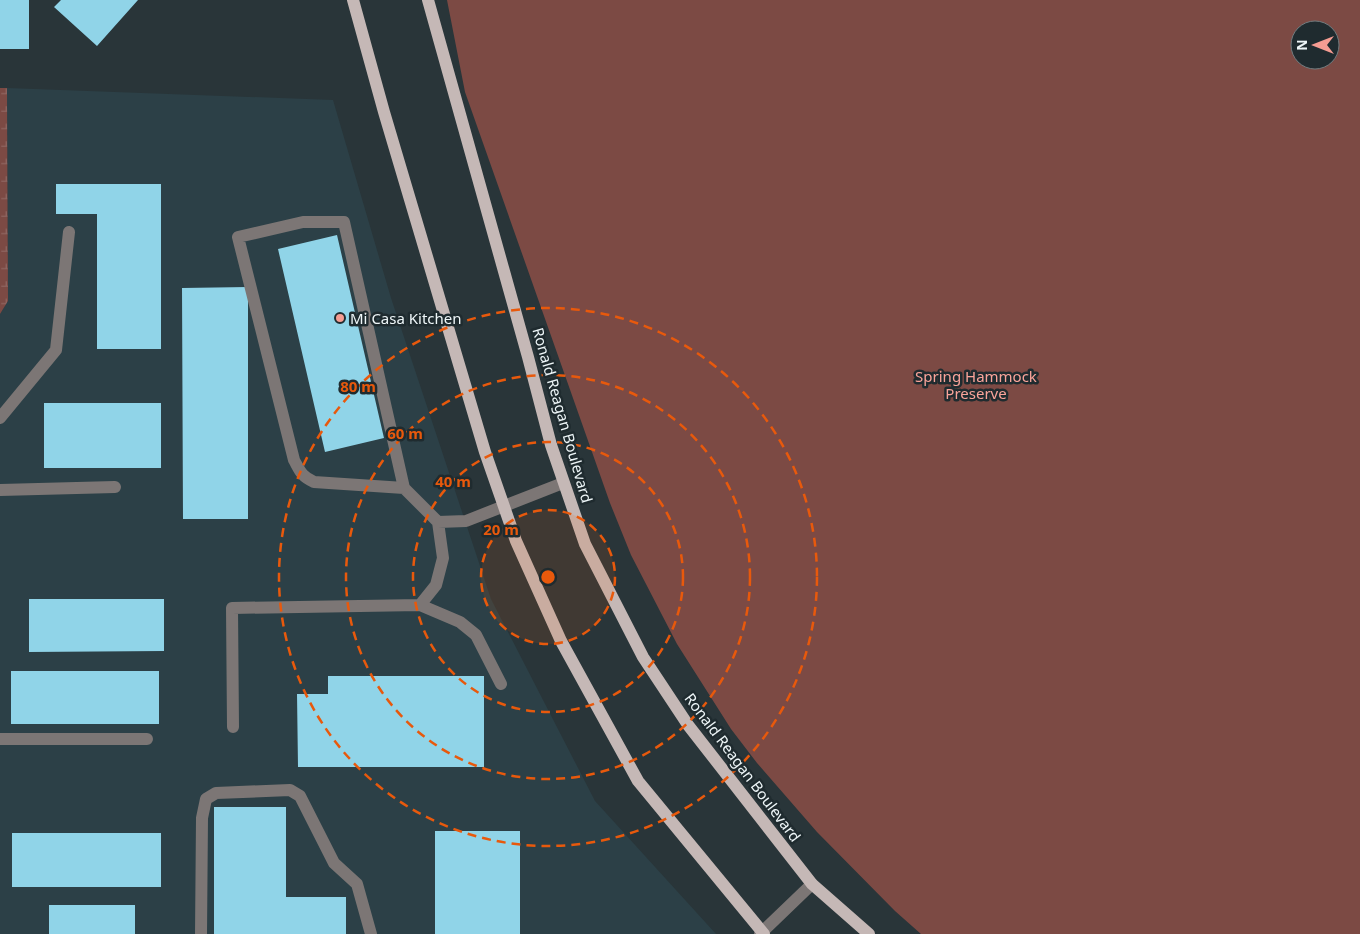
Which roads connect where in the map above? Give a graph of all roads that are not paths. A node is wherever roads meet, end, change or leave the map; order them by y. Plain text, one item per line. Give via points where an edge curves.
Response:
1 (353, 0) edge
2 (428, 0) edge
3 (69, 232) dead end
4 (0, 418) edge
5 (563, 483) junction
6 (115, 487) dead end
7 (404, 488) junction
8 (0, 490) edge
9 (504, 506) junction
10 (438, 522) junction
11 (420, 605) junction
12 (502, 684) dead end
13 (233, 727) dead end
14 (0, 739) edge
15 (147, 739) dead end
16 (812, 884) junction
17 (762, 933) edge
18 (202, 934) edge
19 (371, 934) edge
20 (869, 934) edge

1 - 9 main road via 485,452
2 - 5 main road, Ronald Reagan Boulevard
3 - 4 street via 56,350
5 - 9 street
5 - 16 main road, Ronald Reagan Boulevard via 586,544 643,657 688,725
6 - 8 street
7 - 7 street via 344,222 303,222 238,238 294,460 304,478 314,482
7 - 10 street
9 - 10 street via 466,521
9 - 17 main road via 516,541 561,641 638,781
10 - 11 street via 443,558 436,584
11 - 12 street via 460,622 476,635
11 - 13 street via 232,608
14 - 15 street
16 - 17 street
16 - 20 main road, Ronald Reagan Boulevard
18 - 19 street via 202,818 206,799 216,793 290,790 300,796 334,863 357,884

